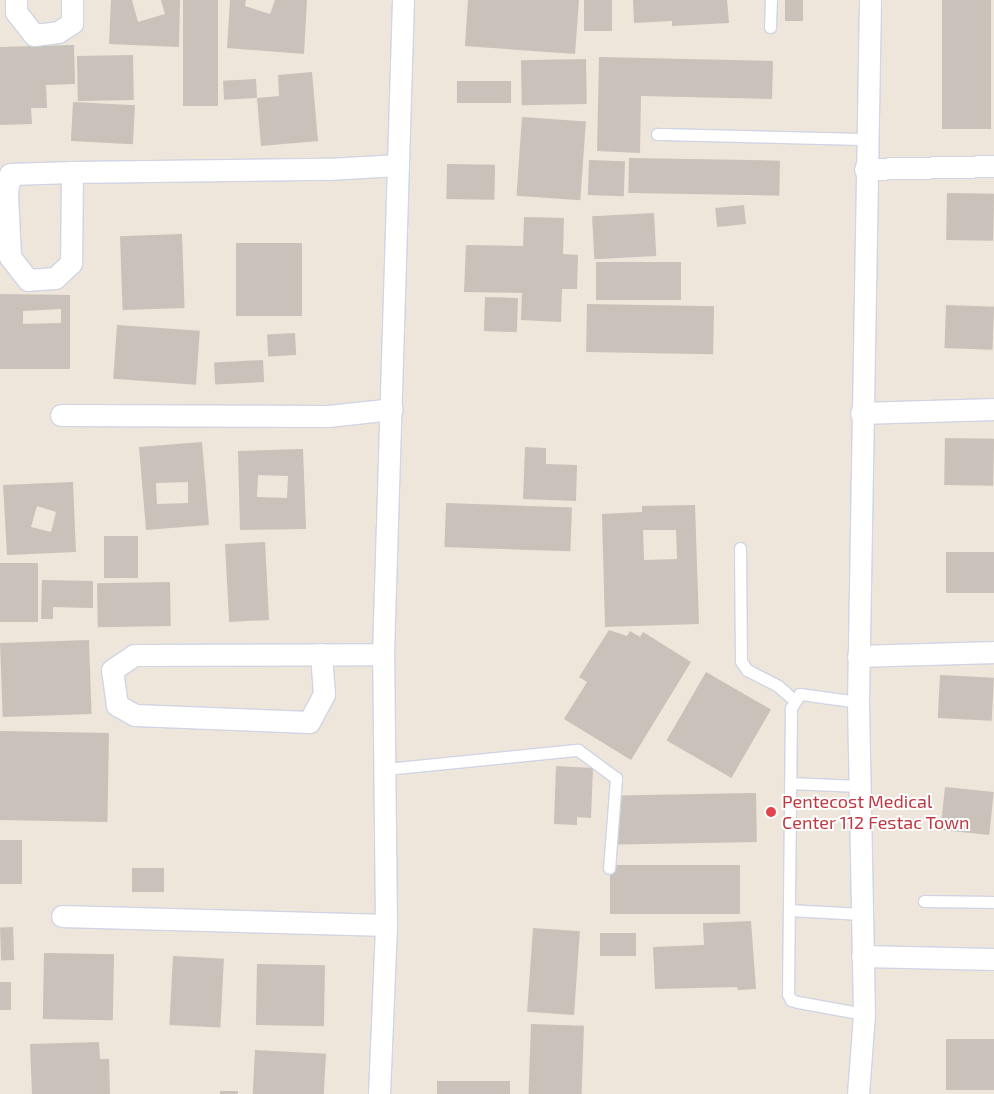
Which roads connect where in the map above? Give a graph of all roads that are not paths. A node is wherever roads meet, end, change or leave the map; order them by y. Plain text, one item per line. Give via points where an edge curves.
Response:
1 (16, 0) edge
2 (72, 0) edge
3 (403, 0) edge
4 (771, 0) edge
5 (870, 0) edge
6 (770, 26) dead end
7 (657, 134) dead end
8 (866, 139) junction
9 (398, 165) junction
10 (994, 166) edge
11 (865, 170) junction
12 (72, 172) junction
13 (392, 409) junction
14 (994, 409) edge
15 (861, 413) junction
16 (61, 415) dead end
17 (740, 548) dead end
18 (994, 652) edge
19 (322, 654) junction
20 (383, 654) junction
21 (858, 656) junction
22 (793, 699) junction
23 (858, 702) junction
24 (386, 769) junction
25 (790, 783) junction
26 (858, 786) junction
27 (609, 868) dead end
28 (924, 901) dead end
29 (994, 902) edge
30 (789, 910) junction
31 (861, 914) junction
32 (62, 916) dead end
33 (386, 924) junction
34 (862, 956) junction
35 (994, 959) edge
36 (864, 1014) junction
37 (379, 1094) edge
38 (858, 1094) edge

1 - 2 street via 16,12 34,35 58,32 72,23
3 - 9 street
4 - 6 lane
5 - 8 street
7 - 8 lane
8 - 11 street
9 - 12 street
9 - 13 street
10 - 11 street
11 - 15 street
12 - 12 street via 10,174 7,193 10,257 28,280 55,278 72,262
13 - 16 street via 328,416
13 - 20 street
14 - 15 street
15 - 21 street
17 - 22 lane via 741,660 747,670 778,686
18 - 21 street
19 - 19 street via 134,655 112,670 116,705 136,715 309,722 324,694
19 - 20 street
20 - 24 street
21 - 23 street
22 - 23 lane via 800,694
22 - 25 lane
23 - 26 street
24 - 27 lane via 578,750 616,778
24 - 33 street
25 - 26 lane
25 - 30 lane
26 - 31 street
28 - 29 lane
30 - 31 lane
30 - 36 lane via 788,994 791,1000
31 - 34 street
32 - 33 street
33 - 37 street
34 - 35 street
34 - 36 street
36 - 38 street

